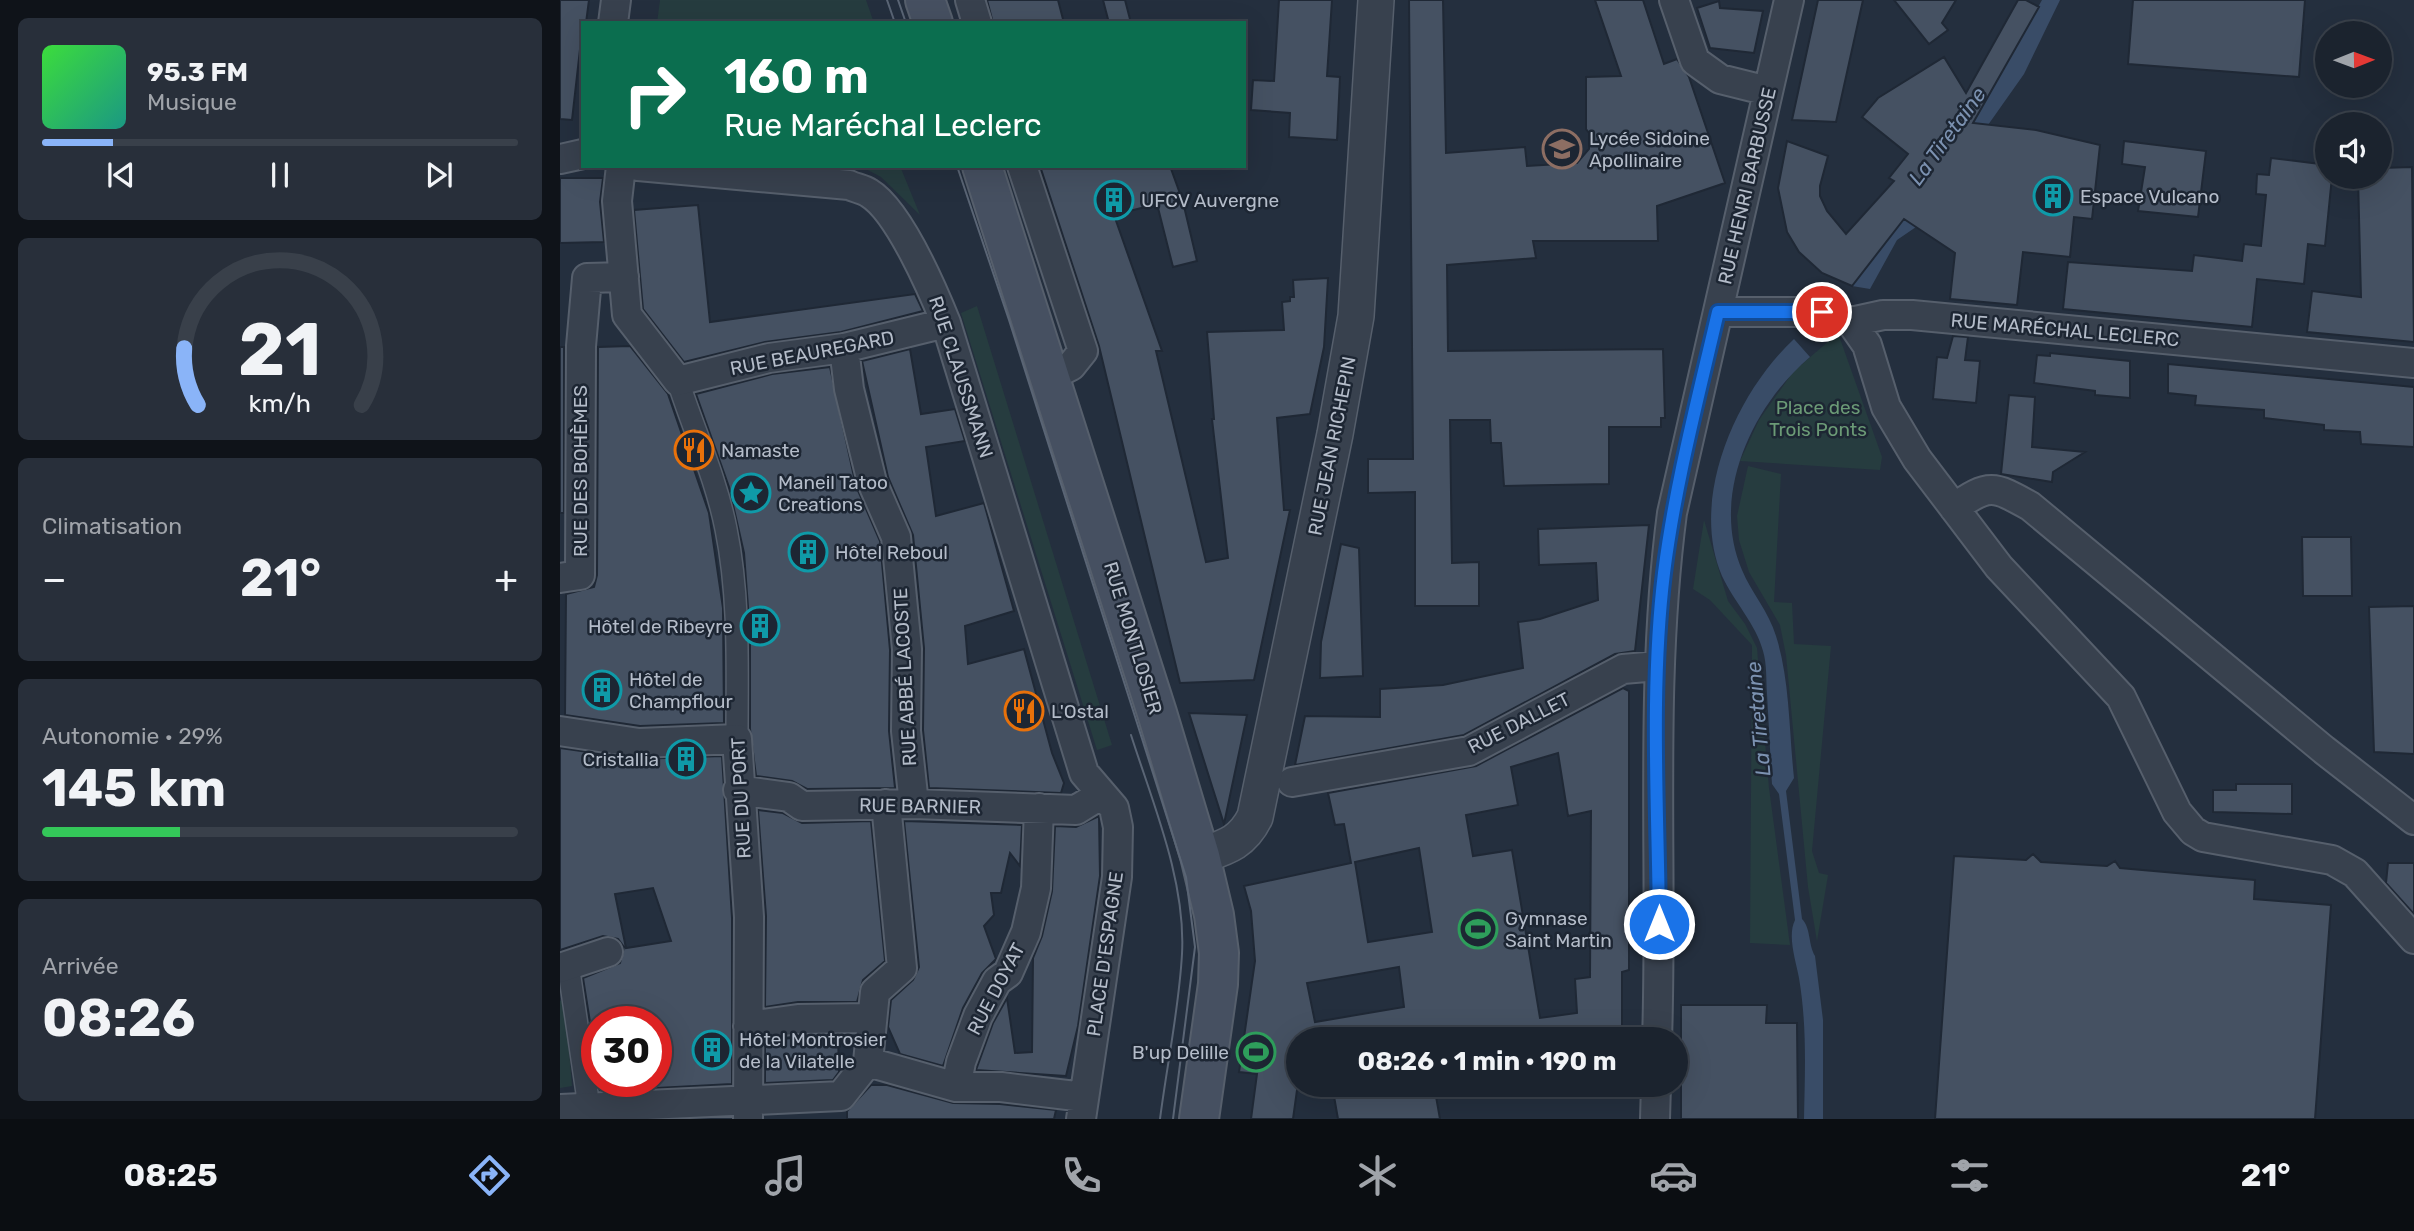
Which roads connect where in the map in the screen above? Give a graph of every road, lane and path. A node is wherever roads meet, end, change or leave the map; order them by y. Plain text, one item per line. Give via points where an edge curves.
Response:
1 (616, 0) edge
2 (926, 0) edge
3 (970, 0) edge
4 (1376, 0) edge
5 (1674, 0) edge
6 (1789, 0) edge
7 (613, 21) edge
8 (932, 21) edge
9 (976, 21) edge
10 (1768, 91) junction
11 (581, 154) edge
12 (560, 159) edge
13 (621, 168) edge
14 (658, 168) edge
15 (983, 168) edge
16 (1023, 168) edge
17 (624, 277) junction
18 (1718, 312) junction
19 (1851, 322) junction
20 (946, 323) junction
21 (844, 348) junction
22 (2414, 363) edge
23 (1051, 376) junction
24 (678, 381) junction
25 (1956, 511) junction
26 (560, 578) edge
27 (1658, 666) junction
28 (560, 731) edge
29 (737, 739) junction
30 (1292, 782) dead end
31 (738, 790) junction
32 (1102, 794) junction
33 (900, 804) junction
34 (1039, 807) junction
35 (2414, 820) edge
36 (1200, 856) junction
37 (2414, 939) edge
38 (608, 952) dead end
39 (564, 966) edge
40 (870, 1018) junction
41 (748, 1026) junction
42 (1657, 1027) edge
43 (868, 1062) junction
44 (956, 1087) junction
45 (1656, 1097) edge
46 (572, 1108) edge
47 (1083, 1108) edge
48 (748, 1110) edge
49 (1199, 1119) edge
50 (1655, 1119) edge

1 - 7 street
2 - 8 main road
3 - 9 street
4 - 36 street, RUE JEAN RICHEPIN via 1358,302 1335,434 1255,817 1247,833 1236,841
5 - 10 street via 1695,61 1720,79
6 - 10 street, RUE HENRI BARBUSSE
10 - 18 street, RUE HENRI BARBUSSE
11 - 12 street
13 - 17 street, RUE DU PORT via 617,201
14 - 20 street, RUE CLAUSSMANN via 849,185 870,193 890,214 932,287
15 - 23 main road, RUE MONTLOSIER
16 - 23 street via 1083,351 1071,366
17 - 24 street, RUE DU PORT via 627,315
17 - 26 street, RUE DES BOHÈMES via 587,278 581,346 580,575
18 - 19 street, RUE MARÉCHAL LECLERC via 1822,312
18 - 27 street, RUE HENRI BARBUSSE via 1672,513
19 - 22 street, RUE MARÉCHAL LECLERC via 1912,315
19 - 25 street via 1867,345 1886,407
20 - 21 street, RUE BEAUREGARD
20 - 32 street, RUE CLAUSSMANN via 1084,774
21 - 24 street, RUE BEAUREGARD via 769,358
21 - 33 street, RUE ABBÉ LACOSTE via 872,482 896,537 907,649
23 - 36 main road, RUE MONTLOSIER
24 - 29 street, RUE DU PORT via 726,528 736,621
25 - 35 street via 1986,488 2001,490 2030,506
25 - 37 street via 2000,567 2121,697 2177,812 2193,831 2332,860 2355,873
27 - 30 street, RUE DALLET via 1623,669 1469,751
27 - 42 street, RUE HENRI BARBUSSE
28 - 29 street via 639,743
29 - 31 street, RUE DU PORT
31 - 33 street, RUE BARNIER via 789,797 802,806
31 - 41 street, RUE DU PORT via 749,917
32 - 34 street, RUE BARNIER via 1076,810
32 - 47 street, PLACE D'ESPAGNE via 1114,808 1118,827 1117,877
33 - 34 street, RUE BARNIER
33 - 40 street, RUE ABBÉ LACOSTE via 902,968 875,992
34 - 44 street, RUE DOYAT via 1036,888 1026,932 1008,973 997,982 978,1016
36 - 49 main road, RUE MONTLOSIER via 1219,953
38 - 39 street
39 - 46 street via 587,1093
40 - 41 street via 798,1018
40 - 43 street
41 - 48 street, RUE DU PORT
43 - 44 street
43 - 48 street via 841,1096
44 - 47 street via 1002,1087
45 - 50 street
46 - 48 street

